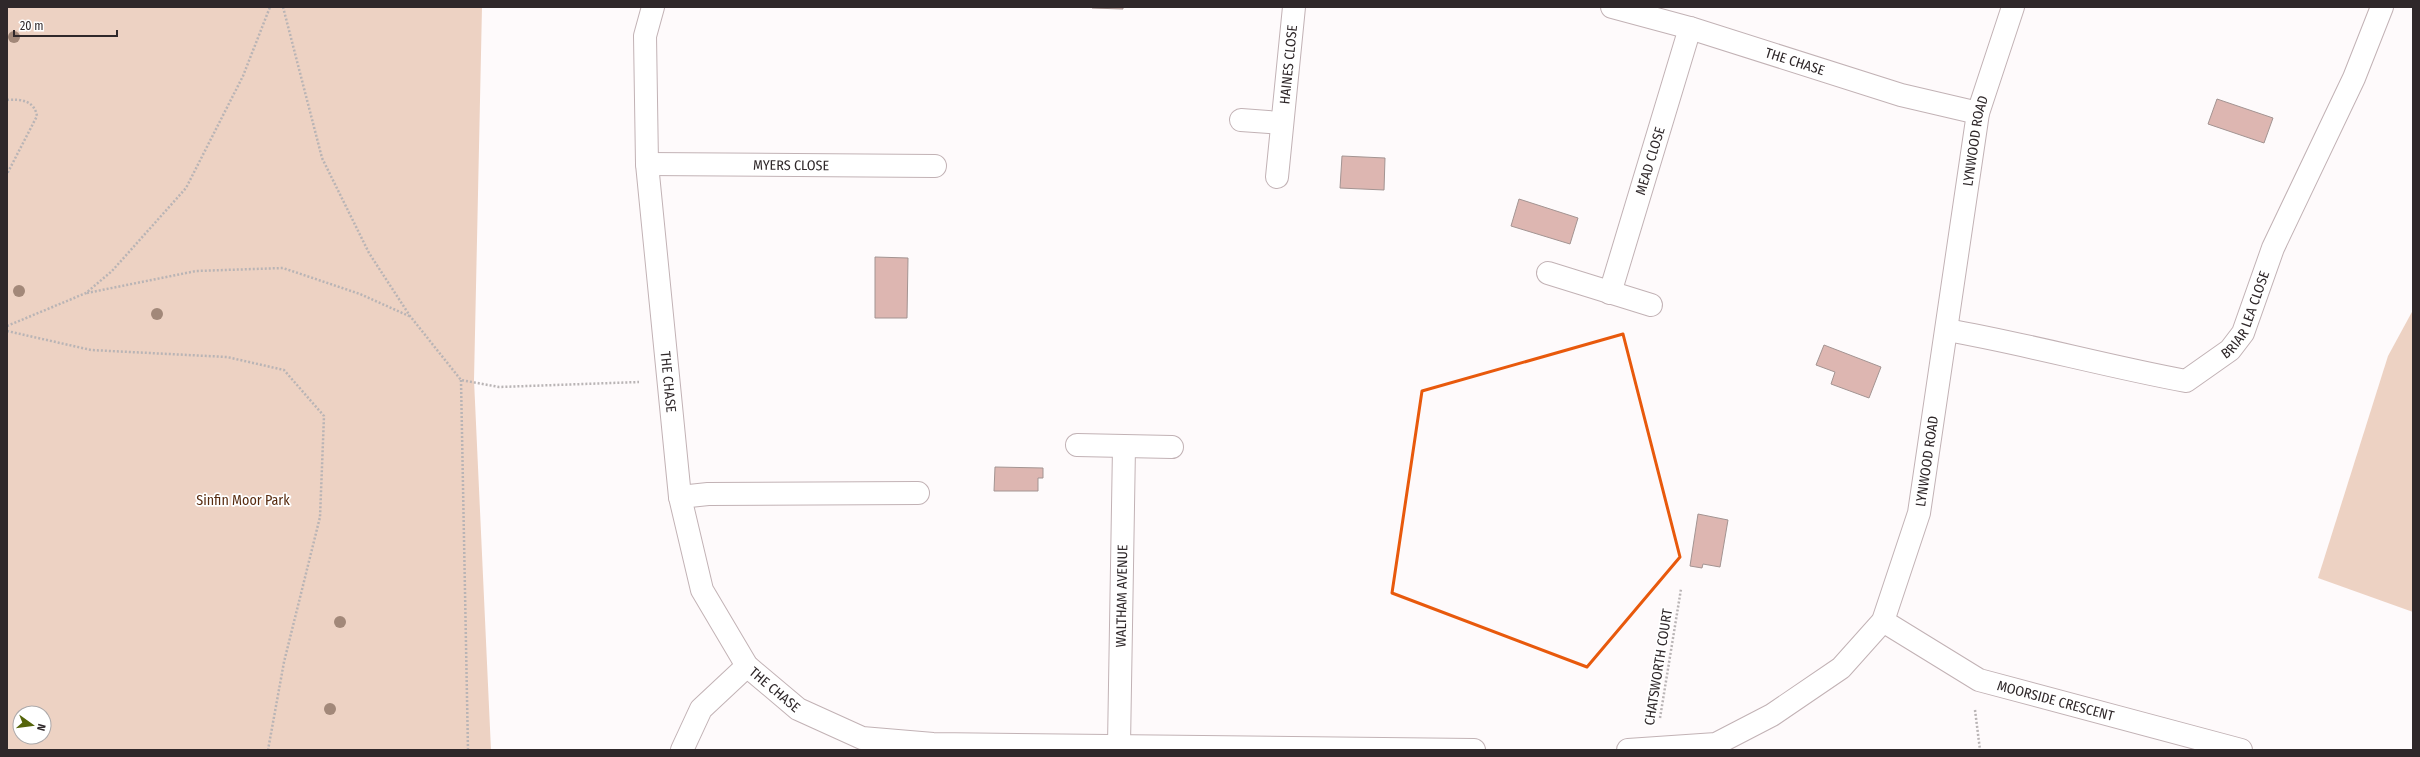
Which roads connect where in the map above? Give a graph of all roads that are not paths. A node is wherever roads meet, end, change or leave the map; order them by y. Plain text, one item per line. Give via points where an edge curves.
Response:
1 (653, 7) edge
2 (1294, 7) edge
3 (1612, 7) edge
4 (2013, 7) edge
5 (2382, 7) edge
6 (1690, 28) junction
7 (1978, 113) junction
8 (1241, 120) dead end
9 (1281, 123) junction
10 (647, 164) junction
11 (935, 166) dead end
12 (1278, 177) dead end
13 (1548, 274) dead end
14 (1610, 293) junction
15 (1651, 305) dead end
16 (1947, 330) junction
17 (1077, 446) dead end
18 (1124, 447) junction
19 (1172, 447) dead end
20 (918, 493) dead end
21 (680, 497) junction
22 (1883, 620) junction
23 (747, 666) junction
24 (1119, 745) junction
25 (1012, 747) edge
26 (682, 750) edge
27 (1462, 750) edge
28 (1474, 750) edge
29 (1628, 750) edge
30 (1658, 750) edge
31 (2241, 750) edge

1 - 10 street, THE CHASE via 645,36
2 - 9 street, HAINES CLOSE
3 - 6 street, THE CHASE
4 - 7 street, LYNWOOD ROAD
5 - 16 street, BRIAR LEA CLOSE via 2354,78 2273,248 2243,333 2230,350 2186,381
6 - 7 street, THE CHASE via 1901,95
6 - 14 street, MEAD CLOSE
7 - 16 street, LYNWOOD ROAD
8 - 9 street, HAINES CLOSE
9 - 12 street, HAINES CLOSE
10 - 11 street, MYERS CLOSE
10 - 21 street, THE CHASE
13 - 14 street
14 - 15 street
16 - 22 street, LYNWOOD ROAD via 1919,512
17 - 18 street
18 - 19 street
18 - 24 street, WALTHAM AVENUE
20 - 21 street via 708,494
21 - 23 street, THE CHASE via 702,590
22 - 30 street, LYNWOOD ROAD via 1841,668 1772,715 1716,744
22 - 31 street, MOORSIDE CRESCENT via 1979,680
23 - 25 street, THE CHASE via 798,710 862,738
23 - 26 street via 701,709
24 - 25 street, THE CHASE
24 - 27 street, THE CHASE
27 - 28 street, THE CHASE
29 - 30 street, LYNWOOD ROAD

